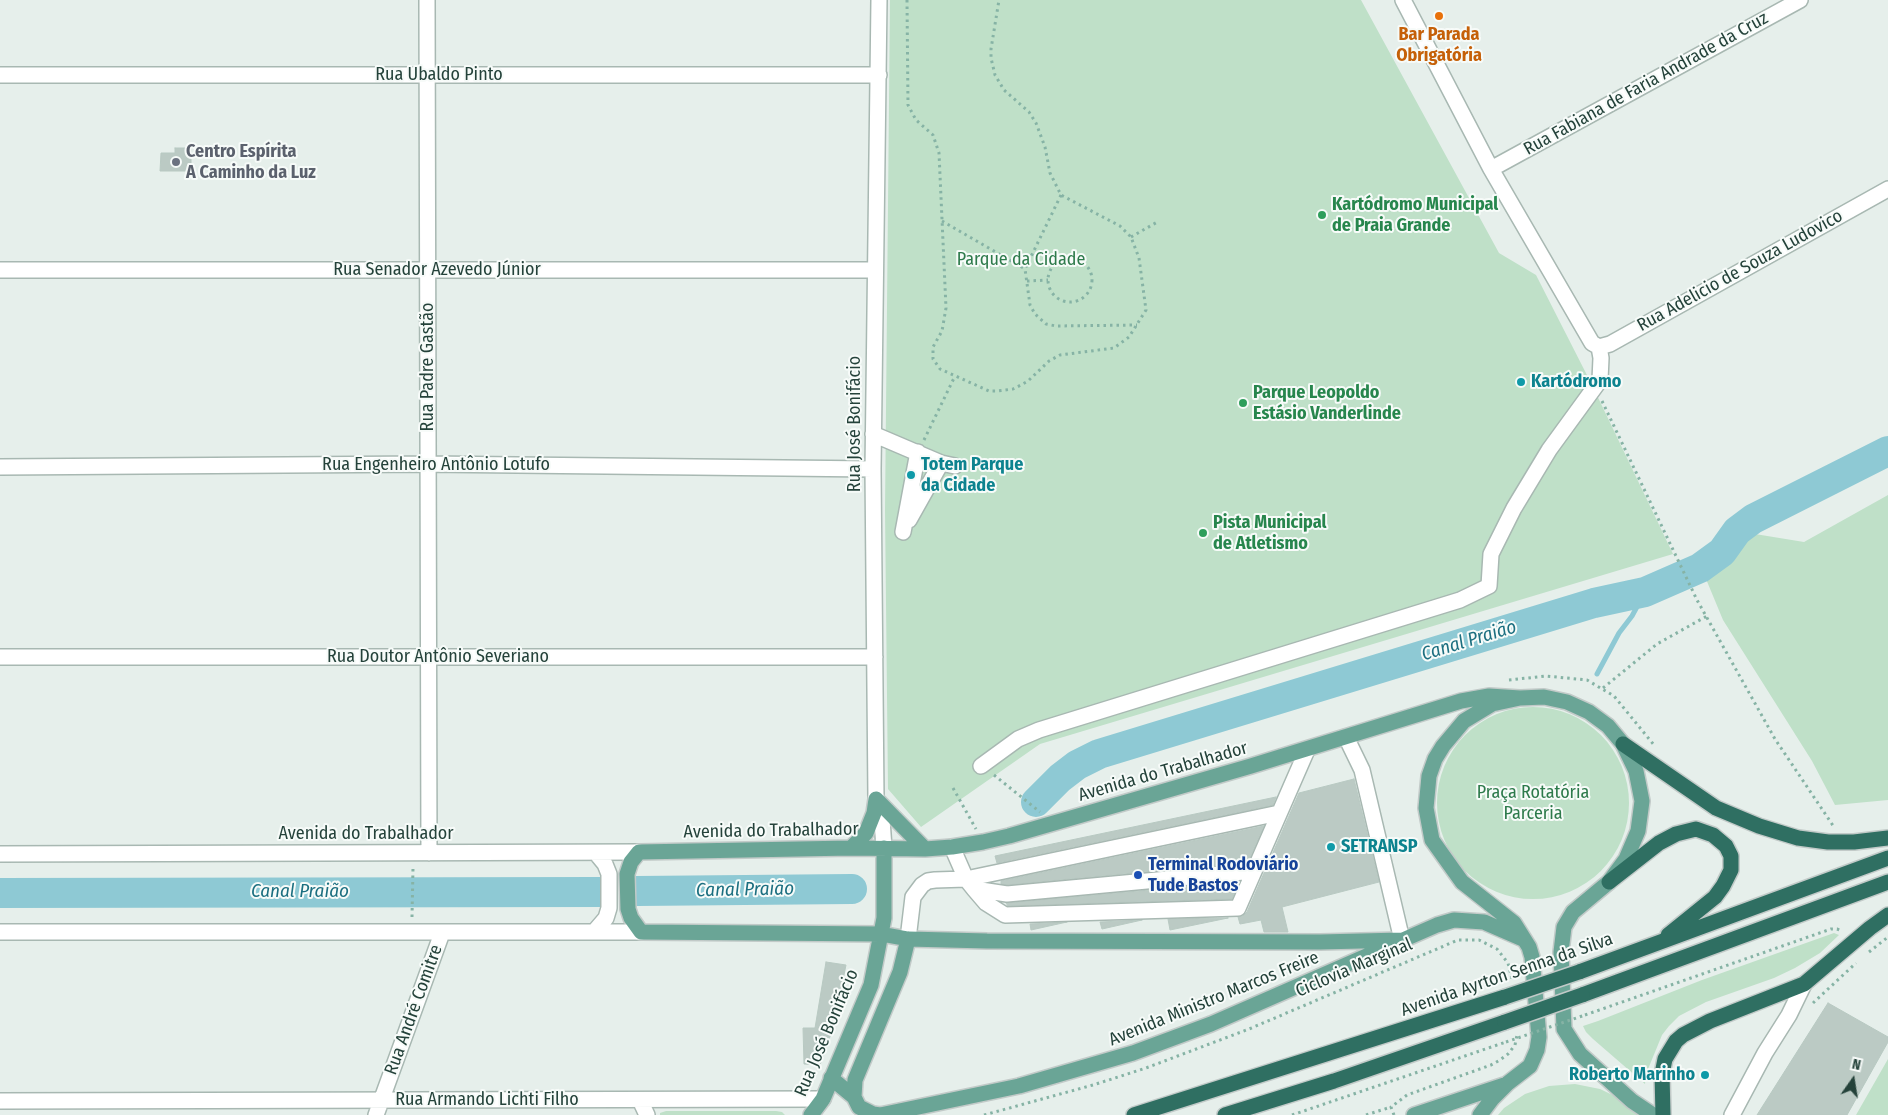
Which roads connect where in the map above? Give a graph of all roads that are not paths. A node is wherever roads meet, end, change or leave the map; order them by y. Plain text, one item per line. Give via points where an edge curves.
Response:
1 (427, 0) edge
2 (879, 0) edge
3 (1403, 0) edge
4 (1800, 0) edge
5 (0, 75) edge
6 (427, 75) junction
7 (879, 76) junction
8 (1492, 169) junction
9 (1888, 189) edge
10 (0, 270) edge
11 (428, 270) junction
12 (874, 270) junction
13 (1595, 345) junction
14 (873, 434) junction
15 (918, 452) junction
16 (428, 464) junction
17 (0, 467) edge
18 (873, 469) junction
19 (0, 657) edge
20 (428, 657) junction
21 (875, 657) junction
22 (1520, 698) junction
23 (1346, 736) junction
24 (1623, 744) junction
25 (1307, 750) junction
26 (981, 766) dead end
27 (876, 799) junction
28 (1279, 813) junction
29 (1888, 838) edge
30 (952, 847) junction
31 (851, 848) junction
32 (884, 848) junction
33 (924, 849) junction
34 (639, 852) junction
35 (428, 853) junction
36 (596, 853) junction
37 (0, 854) edge
38 (1888, 858) edge
39 (1254, 871) junction
40 (1608, 882) junction
41 (1888, 882) edge
42 (970, 884) junction
43 (1888, 915) edge
44 (0, 932) edge
45 (442, 932) junction
46 (594, 932) junction
47 (640, 932) junction
48 (881, 934) junction
49 (908, 939) junction
50 (1523, 939) junction
51 (1402, 940) junction
52 (1661, 941) junction
53 (1804, 984) junction
54 (832, 1078) junction
55 (1508, 1083) junction
56 (854, 1097) junction
57 (823, 1099) junction
58 (381, 1100) junction
59 (640, 1100) junction
60 (0, 1101) edge
61 (376, 1115) edge
62 (647, 1115) edge
63 (812, 1115) edge
64 (880, 1115) edge
65 (1134, 1115) edge
66 (1225, 1115) edge
67 (1414, 1115) edge
68 (1480, 1115) edge
69 (1653, 1115) edge
70 (1663, 1115) edge
71 (1732, 1115) edge

1 - 6 street, Rua Padre Gastão
2 - 7 street, Rua José Bonifácio
3 - 8 street
4 - 8 street, Rua Fabiana de Faria Andrade da Cruz
5 - 6 street, Rua Ubaldo Pinto
6 - 7 street, Rua Ubaldo Pinto
6 - 11 street, Rua Padre Gastão
7 - 12 street, Rua José Bonifácio
8 - 13 street
9 - 13 street, Rua Adelicio de Souza Ludovico via 1610,344
10 - 11 street, Rua Senador Azevedo Júnior
11 - 12 street, Rua Senador Azevedo Júnior
11 - 16 street, Rua Padre Gastão
12 - 14 street, Rua José Bonifácio
13 - 26 street via 1601,358 1600,380 1549,450 1514,508 1491,554 1490,586 1460,600 1039,730 1018,739
14 - 15 street
14 - 18 street, Rua José Bonifácio
15 - 15 street via 948,465 903,532
16 - 17 street, Rua Engenheiro Antônio Lotufo
16 - 18 street, Rua Engenheiro Antônio Lotufo
16 - 20 street, Rua Padre Gastão
18 - 21 street, Rua José Bonifácio
19 - 20 street, Rua Doutor Antônio Severiano
20 - 21 street, Rua Doutor Antônio Severiano
20 - 35 street, Rua Padre Gastão
21 - 27 street, Rua José Bonifácio
22 - 23 main road, Avenida do Trabalhador via 1488,696 1461,701
22 - 24 main road via 1544,697 1567,702 1608,726
22 - 50 main road via 1492,704 1464,721 1442,746 1429,776 1426,808 1432,840 1462,882 1514,923
23 - 25 main road, Avenida do Trabalhador
23 - 51 street via 1362,770
24 - 29 highway via 1716,808 1758,826 1798,838 1828,842
24 - 40 main road via 1636,771 1642,801 1638,831 1626,858
25 - 28 street
25 - 30 main road, Avenida do Trabalhador via 1009,836
27 - 31 main road via 866,832
27 - 32 street, Rua José Bonifácio via 882,820
27 - 33 main road
28 - 39 street
28 - 42 street
30 - 33 main road, Avenida do Trabalhador
30 - 42 street
31 - 32 main road, Avenida do Trabalhador
31 - 34 main road, Avenida do Trabalhador
32 - 33 main road, Avenida do Trabalhador
32 - 48 main road, Rua José Bonifácio via 885,904
34 - 36 street, Avenida do Trabalhador
34 - 47 main road via 627,874 628,909
35 - 36 street, Avenida do Trabalhador
35 - 37 street, Avenida do Trabalhador
36 - 46 street via 608,874 609,908 606,918
38 - 52 highway, Avenida Ayrton Senna da Silva
39 - 42 street via 1006,894
39 - 42 street via 1238,908 1006,915 986,903
40 - 52 highway via 1676,834 1696,828 1714,835 1726,846 1731,870 1724,886
40 - 69 main road via 1573,912 1564,927 1561,941 1564,1029 1580,1054 1632,1101
41 - 66 highway, bridge via 1582,996
42 - 49 street via 935,880 922,885 914,897
43 - 53 highway
44 - 45 street
45 - 46 street
45 - 58 street, Rua André Comitre
46 - 47 street
47 - 48 main road
48 - 49 main road
48 - 54 main road, Rua José Bonifácio via 871,985
49 - 51 main road via 1036,942
49 - 56 main road via 900,972 856,1080
50 - 51 main road, Avenida Ministro Marcos Freire via 1484,922 1454,920
50 - 55 main road via 1532,957 1539,1037 1530,1066
51 - 64 main road, Avenida Ministro Marcos Freire via 1211,1024 1133,1053 1019,1086
52 - 65 highway, Avenida Ayrton Senna da Silva, bridge via 1505,997
53 - 70 highway via 1710,1021 1676,1041 1668,1052 1662,1074
53 - 71 street
54 - 56 main road
54 - 57 main road, Rua José Bonifácio
55 - 67 main road
55 - 68 main road
56 - 64 main road via 859,1107
57 - 59 street, Rua Armando Lichti Filho
57 - 63 main road, Rua José Bonifácio
58 - 59 street, Rua Armando Lichti Filho
58 - 60 street, Rua Armando Lichti Filho
58 - 61 street, Rua André Comitre
59 - 62 street

